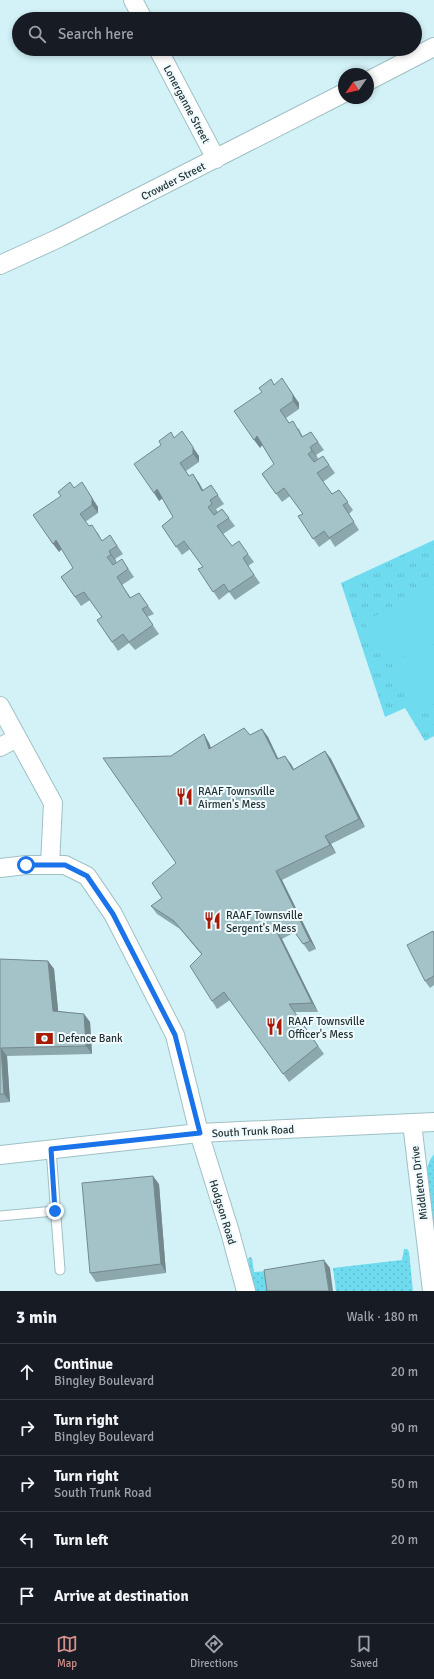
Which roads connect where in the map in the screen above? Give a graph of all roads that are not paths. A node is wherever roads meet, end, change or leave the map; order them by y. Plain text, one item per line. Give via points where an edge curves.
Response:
1 (133, 0) edge
2 (139, 12) edge
3 (434, 47) edge
4 (422, 53) edge
5 (162, 56) edge
6 (417, 56) edge
7 (374, 78) edge
8 (338, 96) edge
9 (216, 159) junction
10 (0, 265) edge
11 (0, 706) edge
12 (17, 738) junction
13 (0, 747) edge
14 (50, 865) junction
15 (0, 868) edge
16 (434, 1122) edge
17 (412, 1123) junction
18 (200, 1133) junction
19 (51, 1149) junction
20 (0, 1155) edge
21 (55, 1211) junction
22 (0, 1216) edge
23 (60, 1270) dead end
24 (246, 1291) edge
25 (432, 1291) edge

1 - 2 street
3 - 4 street
5 - 9 street, Lonerganne Street
6 - 7 street
8 - 9 street, Crowder Street
9 - 10 street, Crowder Street
11 - 12 street
12 - 13 street
12 - 14 street via 53,803
14 - 15 street, Hodgson Road
14 - 18 street, Hodgson Road via 65,865 87,876 113,914 175,1035
16 - 17 street, South Trunk Road
17 - 18 street, South Trunk Road
17 - 25 street, Middleton Drive
18 - 19 street, South Trunk Road
18 - 24 street, Hodgson Road
19 - 20 street, South Trunk Road
19 - 21 lane
21 - 22 lane
21 - 23 lane

